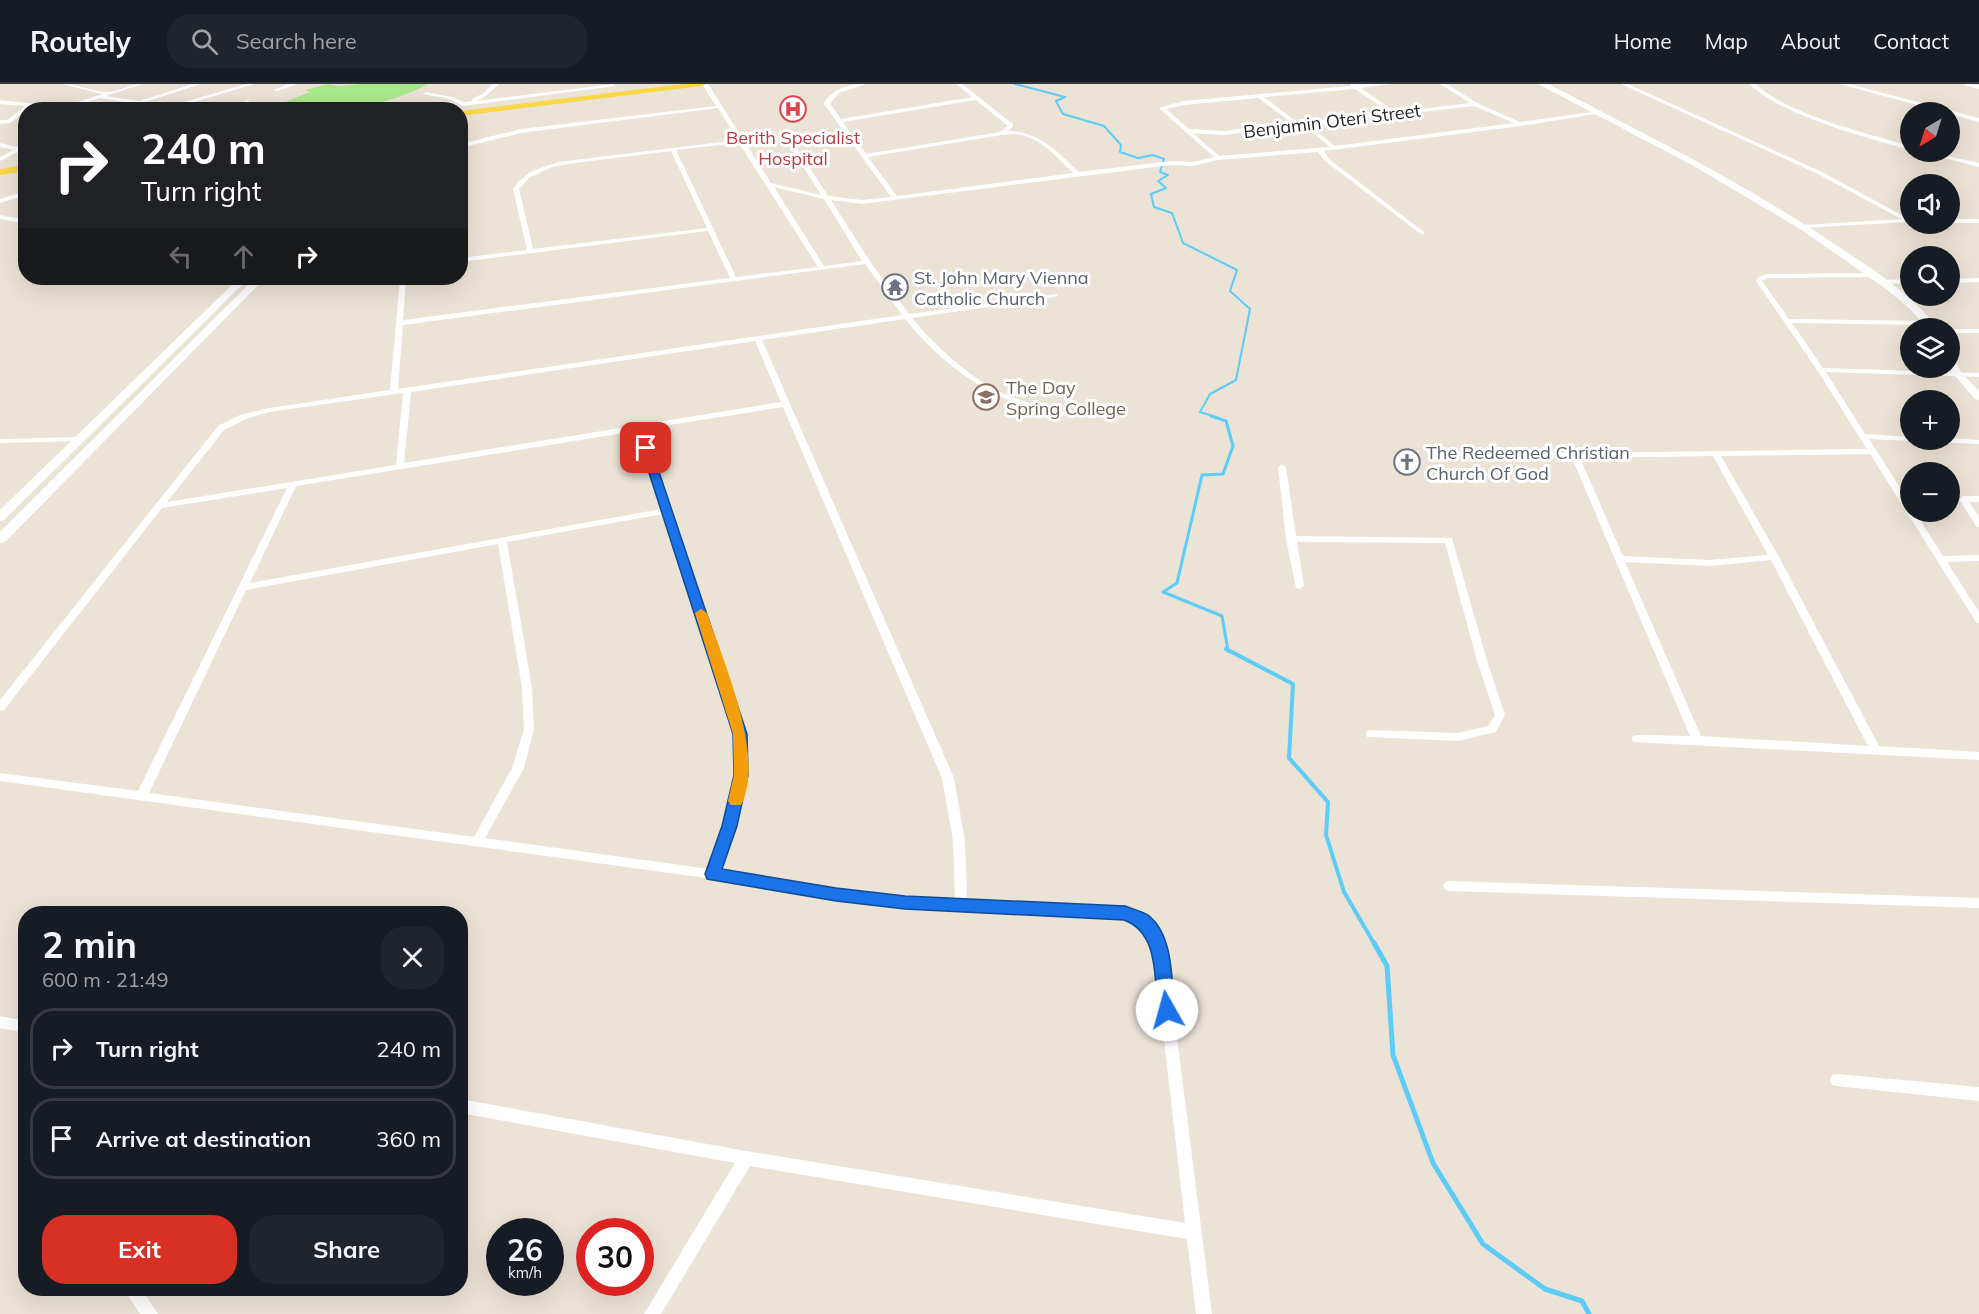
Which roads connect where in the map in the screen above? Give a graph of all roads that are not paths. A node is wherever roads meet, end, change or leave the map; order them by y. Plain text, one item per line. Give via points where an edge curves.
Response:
1 (65, 84) edge
2 (139, 84) edge
3 (173, 84) edge
4 (198, 84) edge
5 (251, 84) edge
6 (294, 84) edge
7 (496, 84) edge
8 (552, 84) edge
9 (662, 84) edge
10 (703, 84) edge
11 (863, 84) edge
12 (960, 84) edge
13 (1387, 84) edge
14 (1443, 84) edge
15 (1542, 84) edge
16 (1624, 84) edge
17 (1753, 84) edge
18 (1843, 84) edge
19 (1966, 84) edge
20 (1353, 85) edge
21 (186, 87) junction
22 (614, 87) edge
23 (1979, 87) edge
24 (276, 90) dead end
25 (106, 93) junction
26 (426, 94) dead end
27 (548, 94) junction
28 (98, 96) junction
29 (1259, 96) junction
30 (976, 98) junction
31 (0, 102) edge
32 (81, 102) edge
33 (132, 102) edge
34 (141, 102) edge
35 (191, 102) edge
36 (456, 102) edge
37 (468, 102) edge
38 (18, 104) edge
39 (1475, 104) junction
40 (468, 105) edge
41 (468, 105) edge
42 (717, 107) junction
43 (468, 113) edge
44 (1599, 113) junction
45 (18, 114) edge
46 (1395, 114) junction
47 (1977, 118) edge
48 (0, 122) edge
49 (839, 122) junction
50 (1522, 124) junction
51 (1011, 125) junction
52 (1298, 125) junction
53 (1306, 125) junction
54 (1189, 131) junction
55 (784, 132) dead end
56 (1002, 133) junction
57 (1024, 134) junction
58 (739, 141) junction
59 (468, 144) edge
60 (0, 145) edge
61 (1900, 145) edge
62 (1333, 147) junction
63 (17, 149) joint
64 (673, 149) junction
65 (1320, 150) junction
66 (866, 156) junction
67 (1218, 158) junction
68 (0, 159) edge
69 (1960, 161) edge
70 (1979, 165) edge
71 (18, 169) edge
72 (0, 172) edge
73 (18, 174) edge
74 (1078, 174) junction
75 (0, 177) edge
76 (768, 184) junction
77 (18, 195) edge
78 (828, 198) junction
79 (895, 198) junction
80 (0, 201) edge
81 (862, 202) junction
82 (838, 213) junction
83 (1900, 215) edge
84 (0, 217) edge
85 (18, 220) edge
86 (1960, 220) edge
87 (1900, 221) edge
88 (1979, 221) edge
89 (1804, 227) junction
90 (710, 228) junction
91 (1422, 233) dead end
92 (530, 250) junction
93 (468, 259) edge
94 (868, 262) junction
95 (822, 268) junction
96 (1874, 275) junction
97 (734, 279) junction
98 (1979, 280) edge
99 (1900, 281) edge
100 (1960, 281) edge
101 (1883, 282) junction
102 (237, 285) edge
103 (253, 285) edge
104 (403, 285) edge
105 (1055, 295) dead end
106 (905, 316) junction
107 (1921, 318) edge
108 (1786, 321) junction
109 (400, 323) junction
110 (1900, 325) edge
111 (1960, 331) edge
112 (1979, 331) edge
113 (757, 338) junction
114 (1821, 370) junction
115 (1900, 372) edge
116 (1960, 373) edge
117 (1979, 375) edge
118 (1960, 377) edge
119 (407, 389) junction
120 (394, 391) junction
121 (1979, 397) edge
122 (784, 404) junction
123 (1062, 414) dead end
124 (639, 427) junction
125 (1862, 436) junction
126 (1900, 438) edge
127 (79, 439) junction
128 (2, 441) dead end
129 (1960, 441) edge
130 (1979, 442) edge
131 (1872, 452) junction
132 (1716, 453) junction
133 (1455, 454) dead end
134 (1575, 456) junction
135 (400, 466) junction
136 (1282, 467) dead end
137 (293, 484) junction
138 (1979, 499) edge
139 (158, 506) junction
140 (668, 510) junction
141 (0, 517) edge
142 (1979, 524) edge
143 (0, 539) edge
144 (1291, 539) junction
145 (502, 541) junction
146 (1774, 557) junction
147 (1979, 558) edge
148 (1618, 559) junction
149 (1940, 559) junction
150 (1299, 586) dead end
151 (244, 587) junction
152 (1975, 607) edge
153 (1979, 620) edge
154 (0, 707) edge
155 (1371, 734) dead end
156 (1637, 739) dead end
157 (1697, 740) junction
158 (1875, 749) junction
159 (1979, 756) edge
160 (0, 777) edge
161 (142, 795) junction
162 (476, 843) junction
163 (713, 874) junction
164 (1449, 886) dead end
165 (1979, 903) edge
166 (961, 905) junction
167 (0, 1022) edge
168 (18, 1025) edge
169 (1837, 1080) dead end
170 (1977, 1096) edge
171 (468, 1107) edge
172 (746, 1158) junction
173 (1193, 1232) junction
174 (137, 1296) edge
175 (150, 1314) edge
176 (652, 1314) edge
177 (1204, 1314) edge

1 - 25 street
2 - 25 street
3 - 21 street
4 - 21 street
5 - 35 street
6 - 24 street
7 - 37 street
8 - 27 street
9 - 22 main road
10 - 42 street
10 - 43 main road
11 - 49 street via 839,91 828,99 827,104
12 - 30 street
13 - 20 street
14 - 39 street
15 - 44 main road
16 - 83 street via 1820,173
17 - 61 street via 1775,102
18 - 47 street
19 - 23 street
20 - 29 street
20 - 46 street
21 - 34 street
22 - 27 street
22 - 40 main road
25 - 28 street
26 - 36 street
27 - 41 street
28 - 32 street
28 - 33 street
29 - 52 street
29 - 54 street via 1162,108
30 - 49 street
30 - 51 street
31 - 38 street
39 - 46 street, Benjamin Oteri Street
39 - 50 street
42 - 58 street
42 - 59 street via 521,130
44 - 50 street
44 - 89 main road via 1698,164
45 - 48 street via 8,122
46 - 53 street, Benjamin Oteri Street
49 - 66 street
50 - 62 street
51 - 56 street
51 - 57 street
52 - 53 street, Benjamin Oteri Street
52 - 54 street, Benjamin Oteri Street via 1223,133
53 - 62 street
54 - 67 street
55 - 78 street
56 - 57 street
56 - 66 street
57 - 74 street via 1054,152
58 - 64 street
58 - 76 street
60 - 63 street
62 - 65 street
63 - 68 street
64 - 90 street
64 - 92 street via 563,164 528,175 516,189
65 - 67 street
65 - 91 street via 1327,160
66 - 79 street
67 - 74 street via 1193,164
69 - 70 street
71 - 72 main road
73 - 75 main road
74 - 79 street
76 - 78 street
76 - 95 street
77 - 80 street
78 - 81 street
78 - 82 street
79 - 81 street
81 - 82 street
82 - 94 street
84 - 85 street
86 - 88 street
87 - 89 street
89 - 96 main road
90 - 92 street
90 - 97 street
92 - 93 street
94 - 95 street
94 - 106 street
95 - 97 street
96 - 101 main road
96 - 108 street via 1761,278 1759,281
97 - 109 street
98 - 100 street
99 - 101 street
101 - 107 main road
102 - 127 main road
103 - 143 main road
104 - 109 street
105 - 106 street
106 - 113 street
106 - 123 street via 939,350 985,386 1003,397
108 - 110 street
108 - 114 street
109 - 120 street
111 - 112 street
113 - 119 street
113 - 122 street
114 - 115 street
114 - 125 street
116 - 117 street
118 - 121 main road
119 - 120 street
119 - 135 street
120 - 139 street via 269,410 233,421 221,428
122 - 124 street
122 - 166 street via 948,778 957,815
124 - 135 street
124 - 140 street
125 - 126 street
125 - 131 street
127 - 128 street
127 - 141 main road
129 - 130 street
131 - 132 street
131 - 149 street
132 - 134 street
132 - 146 street
133 - 134 street
134 - 148 street
135 - 137 street
136 - 144 street
137 - 139 street
137 - 151 street
138 - 142 street via 1963,499
139 - 154 street
140 - 145 street
140 - 163 street via 740,734 741,775
144 - 150 street
144 - 155 street via 1449,540 1500,715 1492,729 1458,737
145 - 151 street
145 - 162 street via 527,688 529,730 518,768
146 - 148 street via 1710,563
146 - 158 street
147 - 149 street
148 - 157 street
149 - 152 street
151 - 161 street
152 - 153 street
156 - 157 street
157 - 158 street
158 - 159 street
160 - 161 street
161 - 162 street
162 - 163 street
163 - 166 street via 836,894
164 - 165 street
166 - 173 street via 1125,913 1141,919 1152,930 1158,943
167 - 168 street
169 - 170 street
171 - 172 street
172 - 173 street
172 - 176 street
173 - 177 street
174 - 175 street

